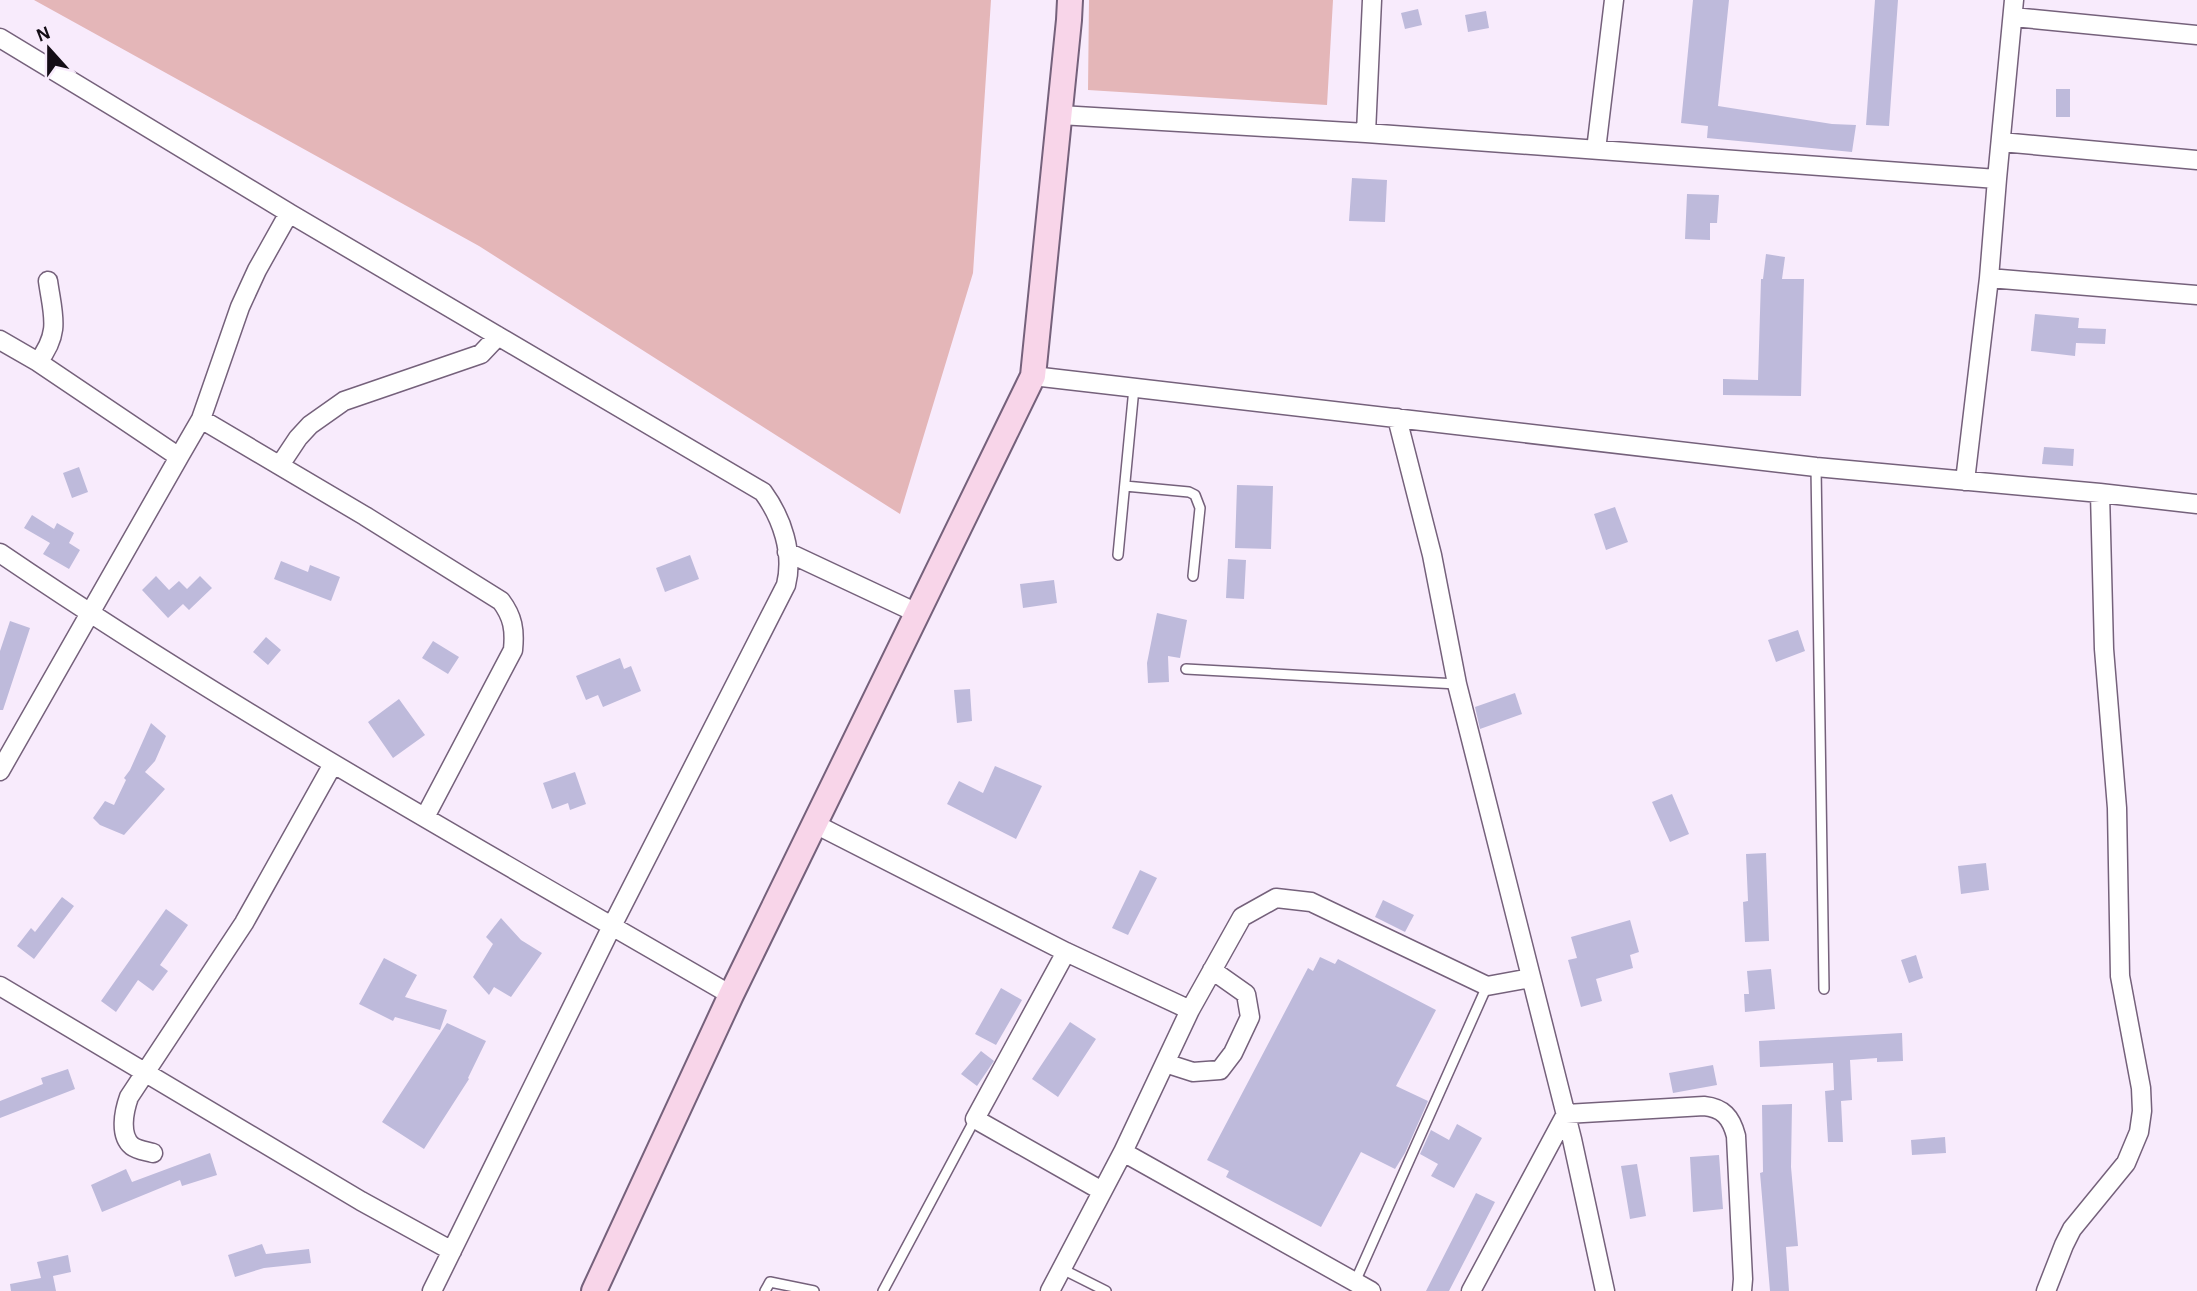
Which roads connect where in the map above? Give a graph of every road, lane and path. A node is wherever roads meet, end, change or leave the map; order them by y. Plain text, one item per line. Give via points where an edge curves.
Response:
1 (1070, 0) edge
2 (1372, 0) edge
3 (1614, 0) edge
4 (2013, 8) edge
5 (2197, 35) edge
6 (0, 38) edge
7 (1060, 116) junction
8 (1366, 133) junction
9 (2001, 142) junction
10 (1596, 150) junction
11 (2197, 160) edge
12 (1997, 179) junction
13 (289, 214) junction
14 (1989, 278) junction
15 (48, 281) dead end
16 (2197, 295) edge
17 (498, 336) junction
18 (0, 340) edge
19 (38, 362) junction
20 (1033, 376) junction
21 (1134, 388) junction
22 (1397, 418) junction
23 (201, 419) junction
24 (179, 457) junction
25 (279, 465) junction
26 (1816, 467) junction
27 (1965, 481) junction
28 (1125, 486) junction
29 (2101, 493) junction
30 (2197, 504) edge
31 (787, 551) junction
32 (0, 553) edge
33 (1118, 555) dead end
34 (1193, 576) dead end
35 (917, 613) junction
36 (90, 614) junction
37 (1186, 669) dead end
38 (1457, 684) junction
39 (333, 764) junction
40 (0, 771) edge
41 (425, 817) junction
42 (815, 824) junction
43 (612, 926) junction
44 (1066, 952) junction
45 (1212, 970) junction
46 (1531, 978) junction
47 (0, 986) edge
48 (1487, 986) junction
49 (1824, 989) dead end
50 (731, 995) junction
51 (1189, 1010) junction
52 (1165, 1063) junction
53 (144, 1072) junction
54 (1566, 1114) junction
55 (975, 1119) junction
56 (1123, 1152) junction
57 (153, 1153) dead end
58 (1102, 1191) junction
59 (452, 1251) junction
60 (1062, 1269) junction
61 (1355, 1282) junction
62 (432, 1291) edge
63 (594, 1291) edge
64 (765, 1291) edge
65 (814, 1291) edge
66 (883, 1291) edge
67 (1050, 1291) edge
68 (1106, 1291) edge
69 (1371, 1291) edge
70 (1471, 1291) edge
71 (1605, 1291) edge
72 (1742, 1291) edge
73 (2046, 1291) edge

1 - 7 street
2 - 8 street
3 - 10 street
4 - 5 street
4 - 9 street
6 - 13 street
7 - 8 street
7 - 20 street
8 - 10 street
9 - 11 street
9 - 12 street
10 - 12 street
12 - 14 street
13 - 17 street
13 - 23 street via 240,307
14 - 16 street
14 - 27 street
15 - 19 street via 55,330
17 - 25 street via 481,354 344,401 310,425
17 - 31 street via 763,492 776,510
18 - 19 street
19 - 24 street
20 - 21 street
20 - 35 street
21 - 22 street
21 - 28 lane
22 - 26 street
22 - 38 street via 1432,555
23 - 24 street
23 - 25 street
24 - 36 street
25 - 41 street via 501,601 510,612 513,650
26 - 27 street
26 - 49 lane
27 - 29 street
28 - 33 lane
28 - 34 lane via 1195,495 1200,508
29 - 30 street
29 - 73 street via 2104,649 2117,808 2120,976 2142,1111 2126,1163 2073,1228
31 - 35 street
31 - 43 street via 786,585
32 - 36 street
35 - 42 street
36 - 39 street
36 - 40 street
37 - 38 lane
38 - 46 street
39 - 41 street
39 - 53 street via 244,923
41 - 43 street
42 - 44 street
42 - 50 street
43 - 50 street
43 - 59 street
44 - 51 street
44 - 55 street
45 - 48 street via 1242,917 1276,898 1311,902
45 - 51 street
45 - 52 street via 1246,994 1251,1017 1233,1053 1220,1070 1193,1072
46 - 48 street
46 - 54 street
47 - 53 street
48 - 61 lane
50 - 63 street
51 - 52 street
52 - 56 street
53 - 57 street via 126,1106 124,1130 129,1144
53 - 59 street
54 - 70 street
54 - 71 street
54 - 72 street via 1704,1106 1727,1115 1735,1136
55 - 58 street
55 - 66 lane
56 - 58 street
56 - 61 street
58 - 60 street
59 - 62 street
60 - 67 street
60 - 68 lane
61 - 69 street
64 - 65 lane via 770,1282

